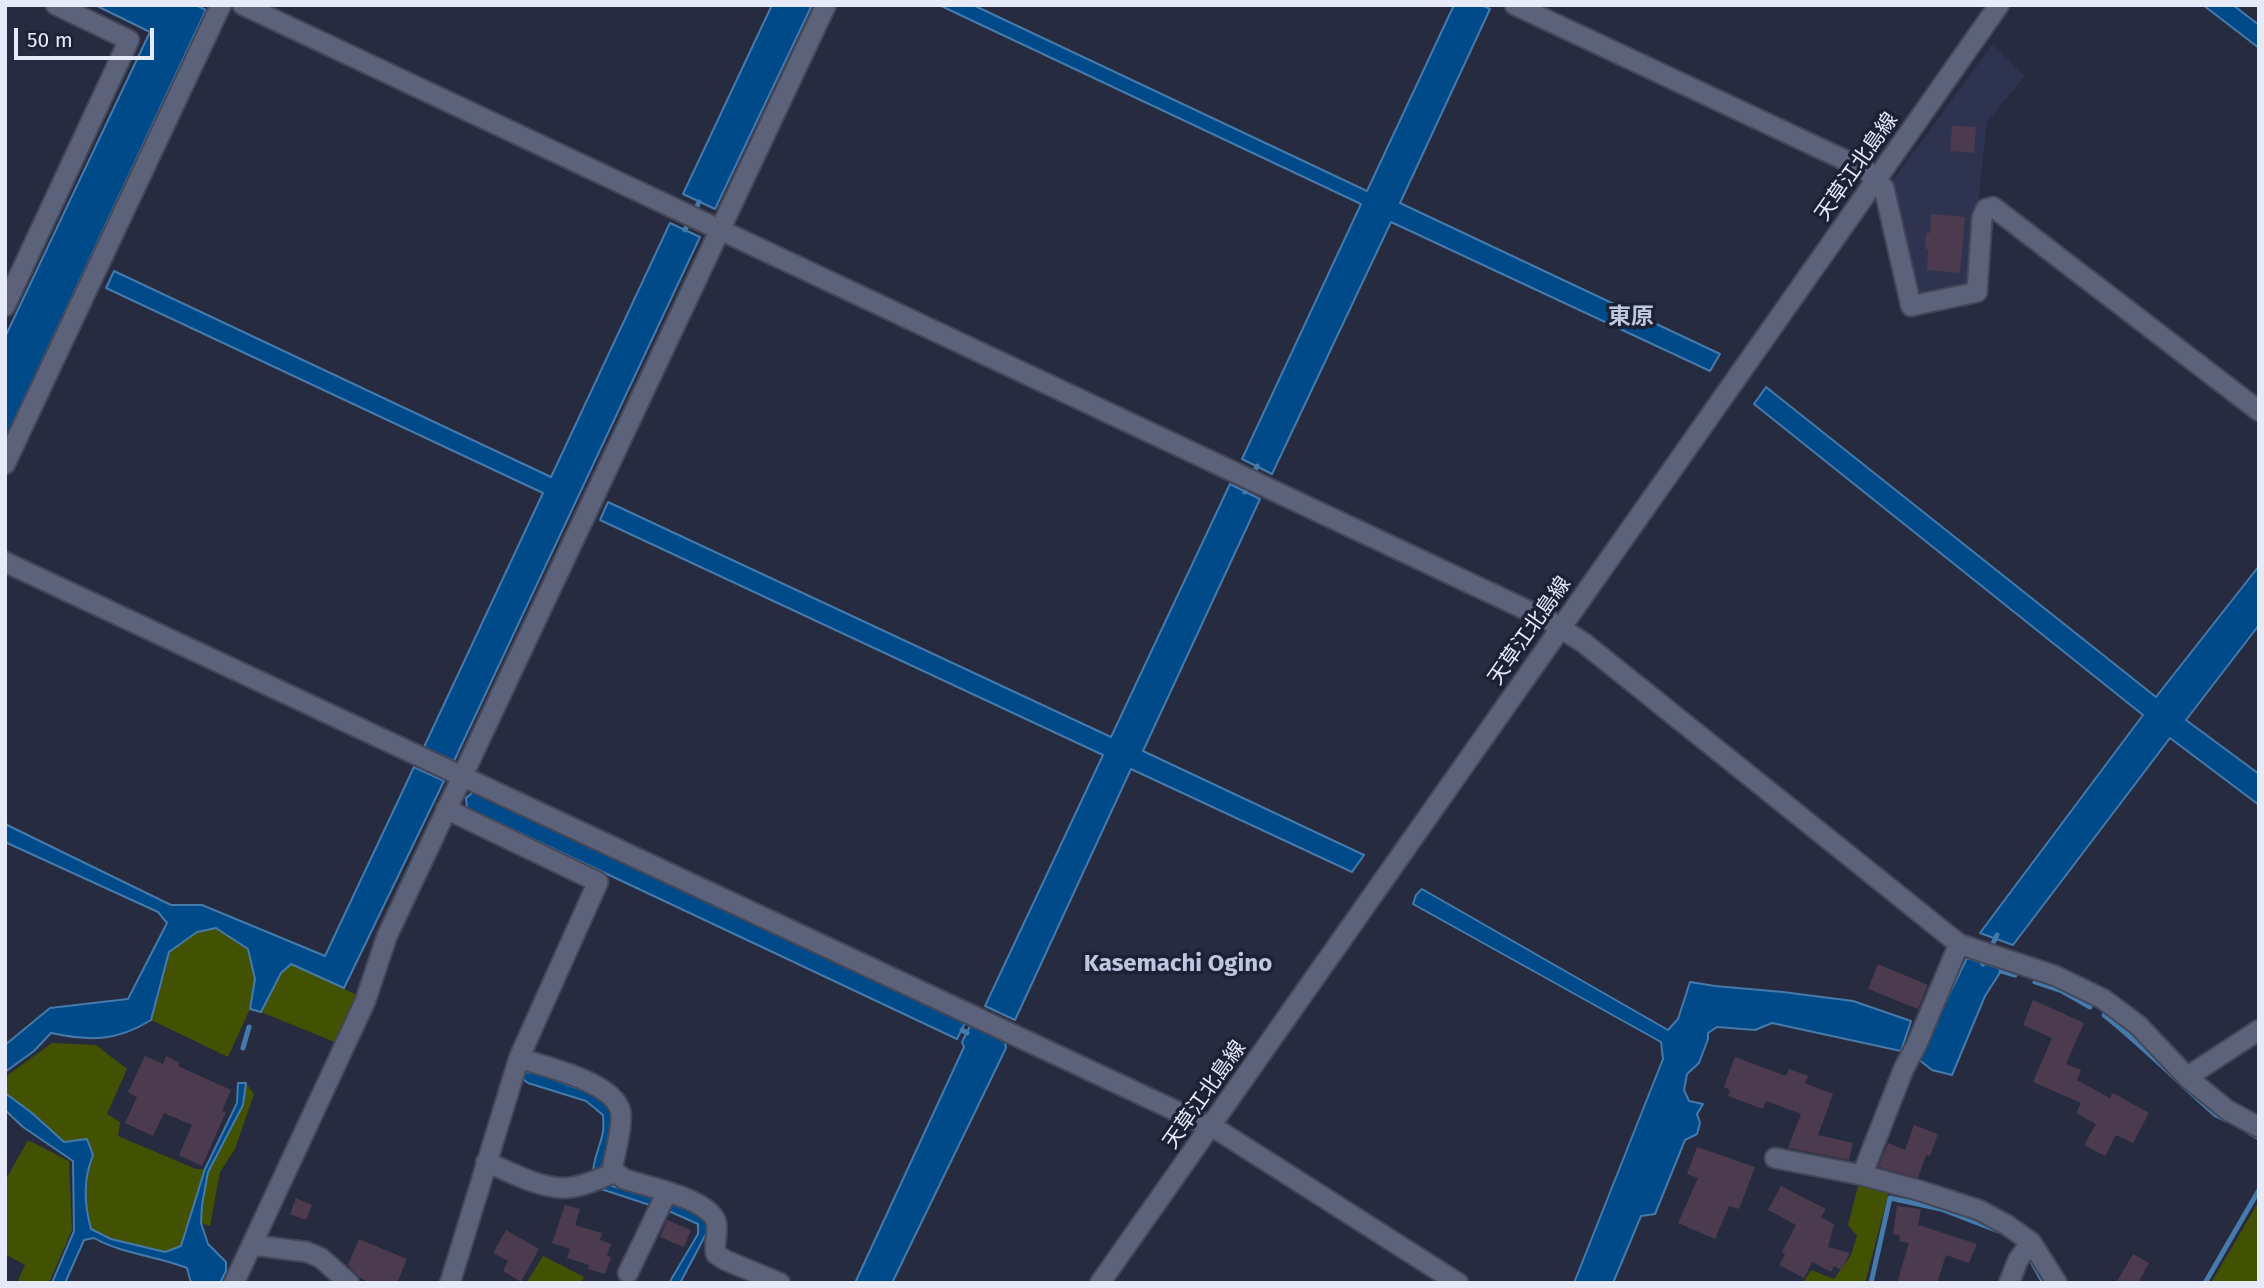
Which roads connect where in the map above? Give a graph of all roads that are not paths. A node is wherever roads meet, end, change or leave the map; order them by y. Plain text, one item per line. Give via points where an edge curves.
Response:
1 (56, 5) edge
2 (222, 5) edge
3 (243, 5) edge
4 (826, 5) edge
5 (1515, 5) edge
6 (1999, 5) edge
7 (1876, 180) junction
8 (720, 229) junction
9 (5, 306) edge
10 (2259, 411) edge
11 (5, 464) edge
12 (5, 562) edge
13 (1560, 628) junction
14 (461, 777) junction
15 (446, 809) junction
16 (1959, 944) junction
17 (2259, 1030) edge
18 (519, 1058) junction
19 (2187, 1077) junction
20 (1210, 1127) junction
21 (2259, 1127) edge
22 (1775, 1158) dead end
23 (486, 1161) junction
24 (1862, 1175) junction
25 (604, 1177) junction
26 (667, 1192) junction
27 (2031, 1242) junction
28 (252, 1245) junction
29 (628, 1273) dead end
30 (234, 1283) edge
31 (349, 1283) edge
32 (450, 1283) edge
33 (780, 1283) edge
34 (1100, 1283) edge
35 (1458, 1283) edge
36 (2009, 1283) edge
37 (2057, 1283) edge

1 - 9 street via 129,40
2 - 11 street
3 - 8 street
4 - 8 street
5 - 7 street via 1866,170
6 - 7 street, 天草江北島線
7 - 10 street via 1884,188 1911,306 1977,292 1982,218 1986,209 1993,207
7 - 13 street, 天草江北島線
8 - 13 street
8 - 14 street
12 - 14 street
13 - 16 street
13 - 20 street, 天草江北島線
14 - 15 street
14 - 20 street
15 - 18 street via 598,882
15 - 28 street via 387,936 365,1002
16 - 19 street via 2056,976 2103,999 2138,1025
16 - 24 street via 1903,1068
17 - 19 street
18 - 23 street
18 - 25 street via 611,1094 622,1114 613,1165
19 - 21 street via 2227,1110
20 - 34 street, 天草江北島線
20 - 35 street
22 - 24 street
23 - 25 street via 536,1183 565,1188
23 - 32 street
24 - 27 street via 1979,1210
25 - 26 street
26 - 29 street
26 - 33 street via 698,1203 714,1216 718,1225 713,1245 716,1254
27 - 36 street
27 - 37 street
28 - 30 street
28 - 31 street via 307,1252

